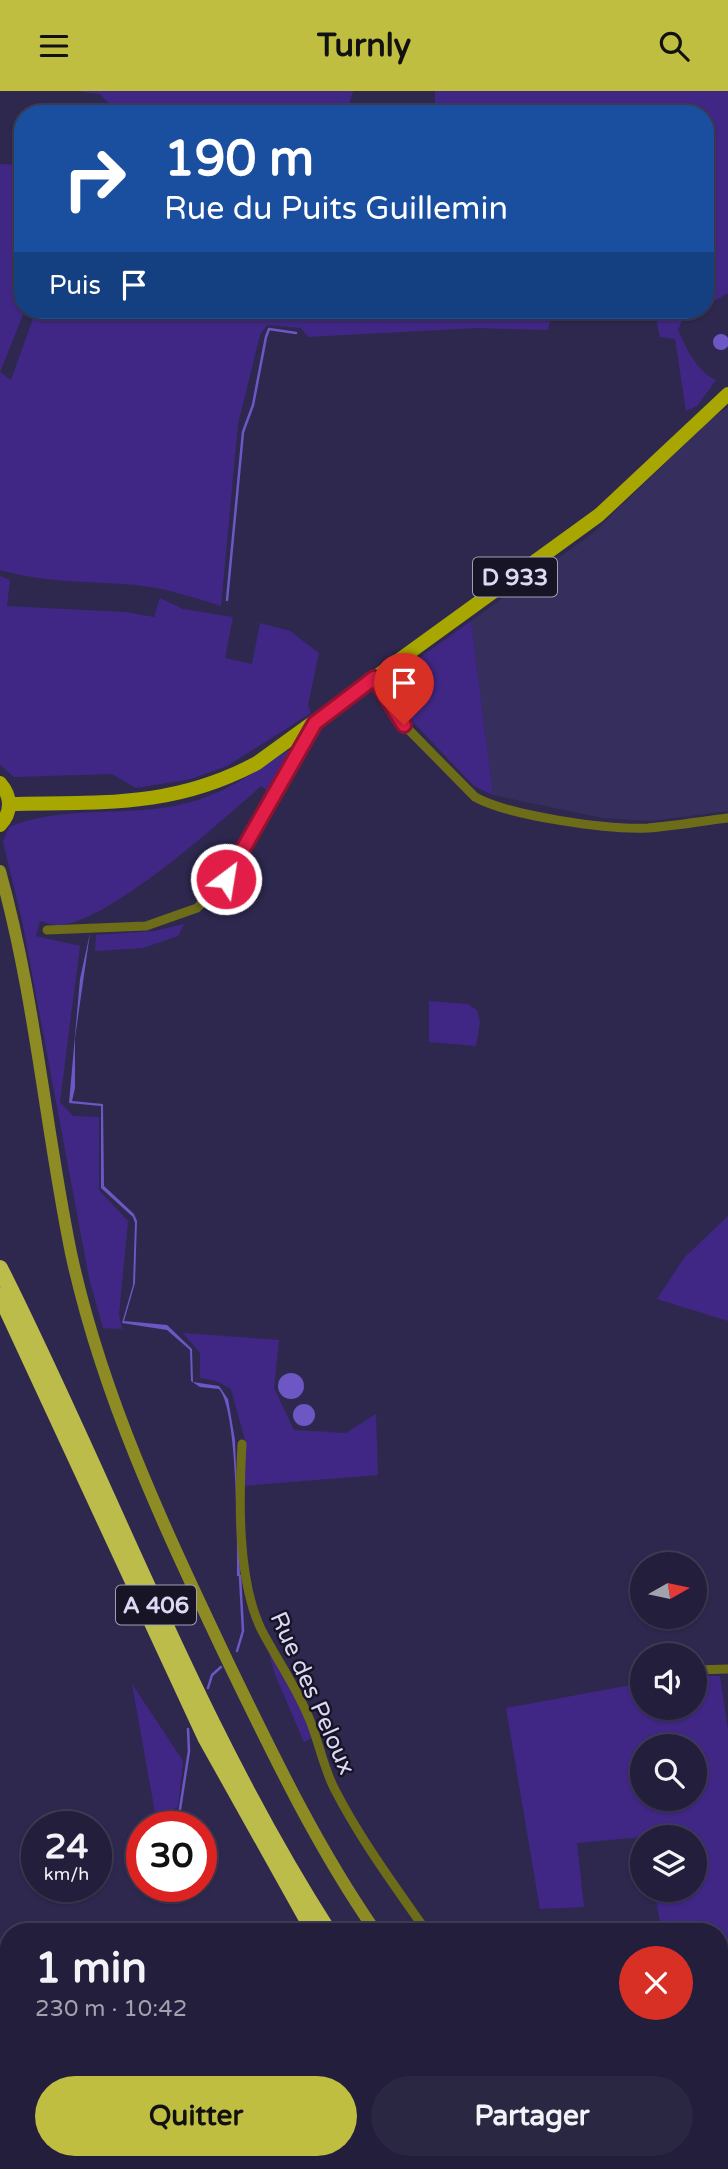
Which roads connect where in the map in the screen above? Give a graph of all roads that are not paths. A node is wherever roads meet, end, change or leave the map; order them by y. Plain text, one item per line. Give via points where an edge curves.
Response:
1 (728, 394) edge
2 (374, 678) junction
3 (315, 723) junction
4 (0, 783) edge
5 (10, 804) junction
6 (728, 818) edge
7 (0, 825) edge
8 (0, 871) edge
9 (47, 930) dead end
10 (0, 1268) edge
11 (0, 1295) edge
12 (242, 1444) dead end
13 (728, 1669) edge
14 (707, 1670) edge
15 (309, 1923) edge
16 (324, 1923) edge
17 (370, 1923) edge
18 (421, 1923) edge

1 - 2 main road, D 933 via 599,515
2 - 3 main road, D 933
2 - 6 street via 404,725 488,805 517,814 638,828
3 - 5 main road, D 933 via 257,763 194,791 132,801
3 - 9 street via 226,879 197,908 146,926
4 - 5 main road
5 - 7 main road
8 - 17 main road via 21,957 71,1252 115,1407 160,1518 245,1696
10 - 16 highway, A 406 via 211,1722
11 - 15 highway, A 406 via 205,1737
12 - 18 street, Rue des Peloux via 240,1502 247,1578 259,1622 311,1723 333,1787 368,1848
13 - 14 street

